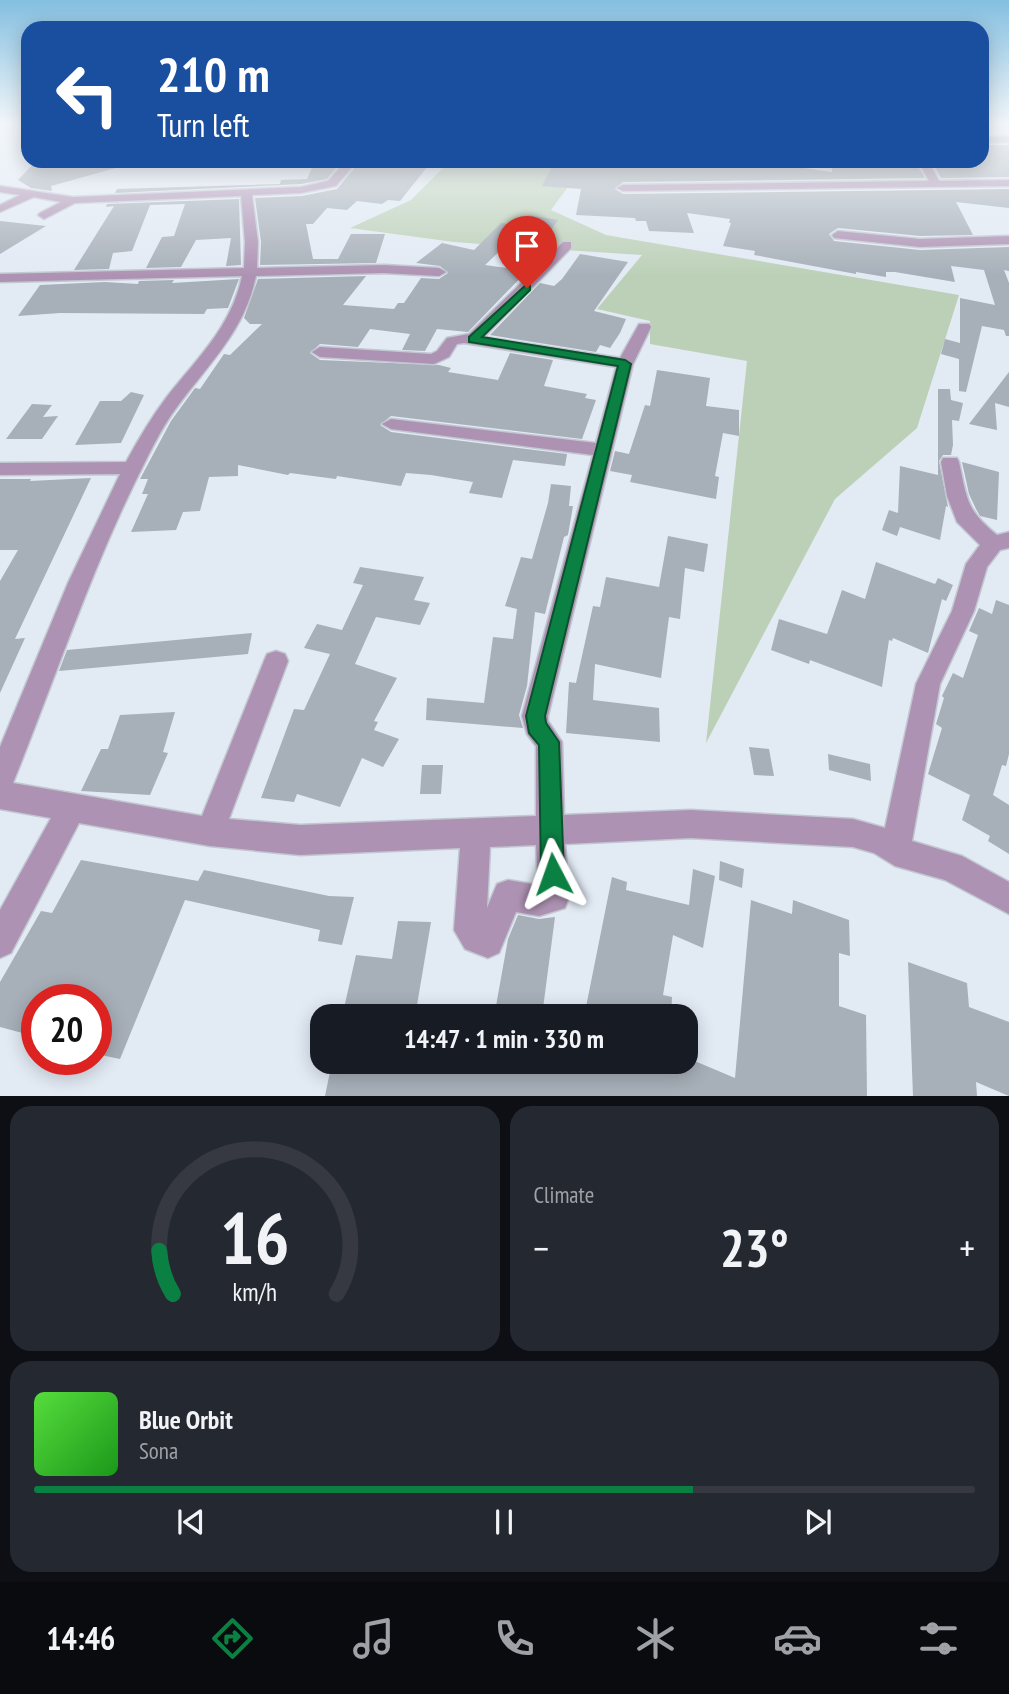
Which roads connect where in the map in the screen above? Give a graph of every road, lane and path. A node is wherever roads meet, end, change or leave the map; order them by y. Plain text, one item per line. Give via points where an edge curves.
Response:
1 (341, 174) edge
2 (930, 174) edge
3 (994, 183) junction
4 (1009, 183) edge
5 (936, 184) junction
6 (622, 188) dead end
7 (0, 189) edge
8 (246, 193) junction
9 (32, 194) junction
10 (1009, 198) edge
11 (73, 200) junction
12 (0, 209) edge
13 (44, 215) dead end
14 (838, 235) dead end
15 (1009, 240) edge
16 (567, 245) dead end
17 (439, 272) dead end
18 (251, 273) junction
19 (0, 278) edge
20 (644, 327) dead end
21 (473, 339) junction
22 (320, 352) dead end
23 (625, 364) junction
24 (391, 424) dead end
25 (602, 450) junction
26 (950, 462) dead end
27 (132, 468) junction
28 (0, 469) edge
29 (1001, 542) edge
30 (276, 661) dead end
31 (0, 781) edge
32 (0, 795) edge
33 (72, 808) junction
34 (550, 829) junction
35 (210, 832) junction
36 (476, 832) junction
37 (895, 851) junction
38 (1009, 900) edge
39 (0, 942) edge

1 - 8 street via 326,186
2 - 5 street
3 - 4 street
3 - 5 street
3 - 10 street
5 - 6 street
7 - 9 street
8 - 11 street
8 - 18 street via 254,248
9 - 11 street
9 - 12 street
11 - 13 street
14 - 15 street via 920,243
16 - 21 street
17 - 18 street
18 - 19 street
18 - 27 street via 224,338 177,395
20 - 23 street
21 - 22 street via 452,341 434,359
21 - 23 street
23 - 25 street
24 - 25 street
25 - 34 street via 535,716 536,726 549,742
26 - 29 street via 967,522
27 - 28 street
27 - 31 street via 89,559
29 - 37 street via 977,564 962,611 929,684
30 - 35 street
32 - 33 street
33 - 35 street
33 - 39 street
34 - 36 street
34 - 36 street via 554,898 539,901 508,895 488,942 470,930
34 - 37 street via 691,824 840,832 881,841
35 - 36 street via 300,840
37 - 38 street via 951,867

